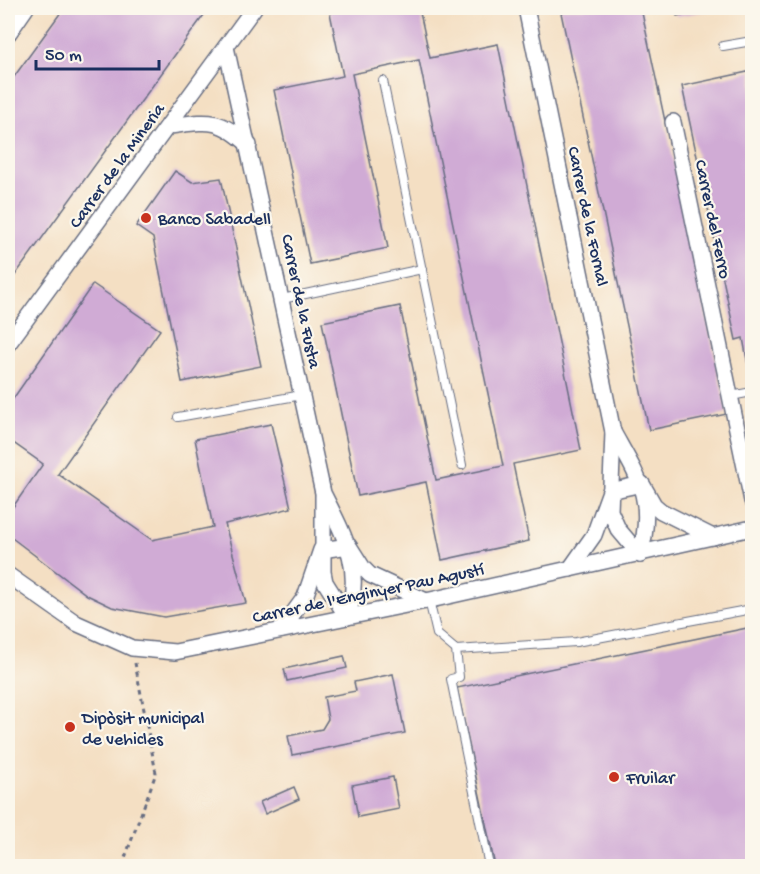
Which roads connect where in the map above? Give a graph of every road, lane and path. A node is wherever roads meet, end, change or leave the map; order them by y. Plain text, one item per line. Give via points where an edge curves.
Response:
1 (26, 8) edge
2 (254, 8) edge
3 (526, 8) edge
4 (8, 34) edge
5 (753, 40) edge
6 (723, 46) dead end
7 (226, 47) junction
8 (383, 81) dead end
9 (673, 122) dead end
10 (170, 126) junction
11 (249, 145) junction
12 (422, 269) junction
13 (282, 299) junction
14 (8, 344) edge
15 (753, 392) edge
16 (302, 395) junction
17 (731, 396) junction
18 (178, 417) dead end
19 (613, 432) junction
20 (462, 465) dead end
21 (642, 484) junction
22 (610, 491) junction
23 (323, 493) junction
24 (753, 501) edge
25 (753, 528) edge
26 (713, 537) junction
27 (349, 546) junction
28 (321, 550) junction
29 (640, 555) junction
30 (570, 569) junction
31 (8, 575) edge
32 (428, 600) junction
33 (753, 609) edge
34 (346, 617) junction
35 (281, 630) junction
36 (132, 648) junction
37 (456, 650) junction
38 (122, 867) edge
39 (489, 867) edge

1 - 4 street
2 - 7 street, Carrer de la Mineria
3 - 19 street, Carrer de la Fornal
5 - 6 lane
7 - 10 street, Carrer de la Mineria
7 - 11 street, Carrer de la Fusta
8 - 12 lane
9 - 17 street, Carrer del Ferro
10 - 11 street via 214,122 231,129
10 - 14 street, Carrer de la Mineria
11 - 13 street, Carrer de la Fusta
12 - 13 lane
12 - 20 lane
13 - 16 street, Carrer de la Fusta
15 - 17 lane
16 - 18 lane
16 - 23 street, Carrer de la Fusta
17 - 24 street, Carrer del Ferro
19 - 21 street, Carrer de la Fornal
19 - 22 street, Carrer de la Fornal
21 - 22 street
21 - 26 street, Carrer de la Fornal via 661,511
21 - 29 street, Carrer de la Fornal via 646,518
22 - 29 street, Carrer de la Fornal via 613,521
22 - 30 street, Carrer de la Fornal via 594,535
23 - 27 street, Carrer de la Fusta
23 - 28 street, Carrer de la Fusta
25 - 26 street, Carrer de l'Enginyer Pau Agustí
26 - 29 street, Carrer de l'Enginyer Pau Agustí
27 - 28 street
27 - 32 street, Carrer de la Fusta via 370,575
27 - 34 street, Carrer de la Fusta via 354,583
28 - 34 street, Carrer de la Fusta via 325,582
28 - 35 street, Carrer de la Fusta via 305,597
29 - 30 street, Carrer de l'Enginyer Pau Agustí
30 - 32 street, Carrer de l'Enginyer Pau Agustí
31 - 36 street, Carrer de l'Enginyer Pau Agustí via 76,623
32 - 34 street, Carrer de l'Enginyer Pau Agustí
32 - 37 lane via 437,634
33 - 37 lane via 576,642
34 - 35 street, Carrer de l'Enginyer Pau Agustí
35 - 36 street, Carrer de l'Enginyer Pau Agustí via 175,652
36 - 38 path via 156,773
37 - 39 lane via 459,677 451,679

